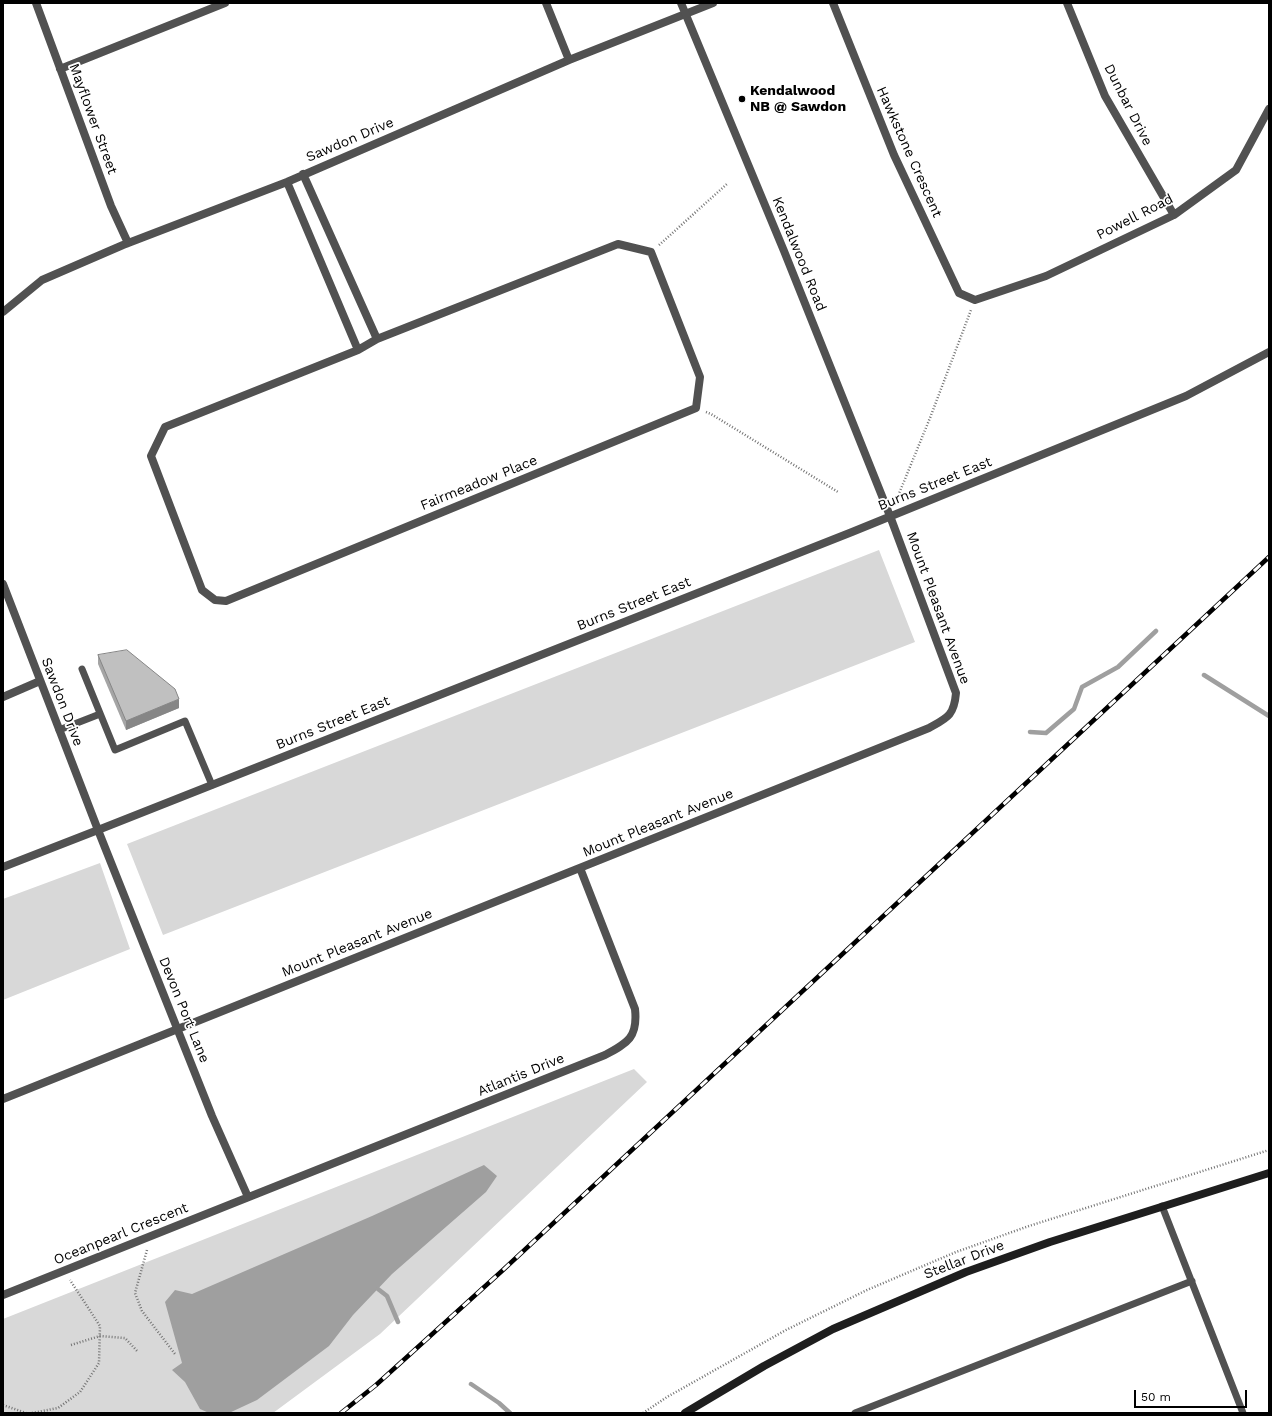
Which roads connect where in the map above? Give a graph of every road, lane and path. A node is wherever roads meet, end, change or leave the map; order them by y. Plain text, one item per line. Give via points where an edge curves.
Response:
1 (36, 3) edge
2 (225, 3) edge
3 (546, 3) edge
4 (681, 3) edge
5 (713, 3) edge
6 (833, 3) edge
7 (1067, 3) edge
8 (686, 14) junction
9 (569, 60) junction
10 (60, 69) junction
11 (1269, 109) edge
12 (303, 174) junction
13 (288, 182) junction
14 (727, 184) dead end
15 (1174, 215) junction
16 (128, 243) junction
17 (651, 252) junction
18 (975, 300) junction
19 (3, 312) edge
20 (377, 339) junction
21 (358, 350) junction
22 (1269, 352) edge
23 (696, 408) junction
24 (838, 492) dead end
25 (890, 516) junction
26 (3, 584) edge
27 (82, 669) dead end
28 (40, 681) junction
29 (3, 696) edge
30 (100, 714) junction
31 (59, 730) junction
32 (212, 785) junction
33 (98, 830) junction
34 (3, 867) edge
35 (580, 868) junction
36 (177, 1028) junction
37 (3, 1099) edge
38 (1269, 1173) edge
39 (248, 1197) junction
40 (1162, 1206) junction
41 (151, 1236) junction
42 (64, 1271) junction
43 (1192, 1282) junction
44 (3, 1295) edge
45 (100, 1336) junction
46 (71, 1346) dead end
47 (138, 1352) dead end
48 (175, 1354) dead end
49 (3, 1405) edge
50 (26, 1413) edge
51 (32, 1413) edge
52 (685, 1413) edge
53 (855, 1413) edge
54 (1243, 1413) edge

1 - 10 street, Mayflower Street
2 - 10 street
3 - 9 street
4 - 8 street, Kendalwood Road
5 - 8 street, Sawdon Drive
6 - 18 street, Hawkstone Crescent via 894,155 959,293
7 - 15 street, Dunbar Drive via 1106,96
8 - 9 street, Sawdon Drive
8 - 25 street, Kendalwood Road
9 - 12 street, Sawdon Drive
10 - 16 street, Mayflower Street via 111,206
11 - 15 street, Powell Road via 1236,170
12 - 13 street, Sawdon Drive
12 - 20 street
13 - 16 street, Sawdon Drive
13 - 21 street
14 - 17 path
15 - 18 street, Powell Road via 1046,276
16 - 19 street, Sawdon Drive via 42,280
17 - 20 street, Fairmeadow Place via 618,244
17 - 23 street via 700,377
18 - 25 path
20 - 21 street, Fairmeadow Place
21 - 23 street, Fairmeadow Place via 165,427 151,456 202,590 215,600 226,601
22 - 25 street, Burns Street East via 1186,396
23 - 24 path via 711,414
25 - 32 street, Burns Street East
25 - 35 street, Mount Pleasant Avenue via 953,684 956,694 950,714 929,728
26 - 28 street, Sawdon Drive
27 - 30 lane
28 - 29 street
28 - 31 street, Sawdon Drive
30 - 31 lane
30 - 32 lane via 115,750 186,721
31 - 33 street, Sawdon Drive
32 - 33 street, Burns Street East
33 - 34 street, Burns Street East
33 - 36 street, Devon Port Lane
35 - 36 street, Mount Pleasant Avenue
35 - 39 street, Atlantis Drive via 635,1009 635,1029 622,1046 606,1055
36 - 37 street
36 - 39 street, Devon Port Lane
38 - 40 main road, Stellar Drive
39 - 41 street, Oceanpearl Crescent
40 - 43 lane
40 - 52 main road, Stellar Drive via 1050,1242 914,1293 833,1330 764,1366
41 - 42 street, Oceanpearl Crescent
41 - 48 path via 135,1293 142,1311
42 - 44 street, Oceanpearl Crescent
42 - 45 path via 100,1326
43 - 53 lane
43 - 54 lane
45 - 46 path
45 - 47 path via 125,1338
45 - 51 path via 99,1363 80,1392 58,1408
49 - 50 path

